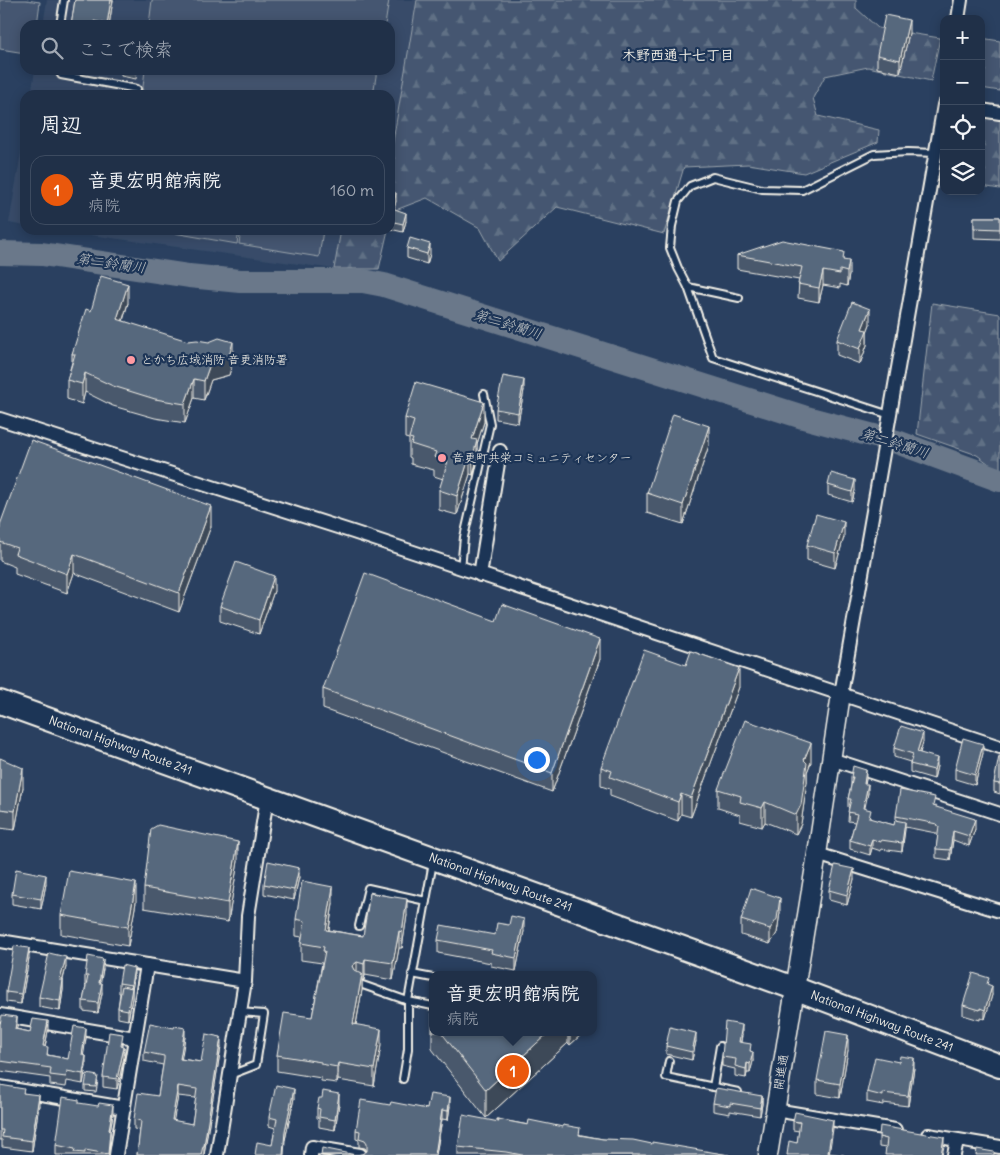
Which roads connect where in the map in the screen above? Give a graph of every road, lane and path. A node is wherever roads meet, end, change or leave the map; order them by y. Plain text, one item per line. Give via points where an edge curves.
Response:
1 (64, 0) edge
2 (961, 0) edge
3 (959, 15) edge
4 (61, 20) edge
5 (61, 75) edge
6 (137, 89) dead end
7 (985, 111) edge
8 (1000, 113) edge
9 (940, 129) edge
10 (936, 153) junction
11 (688, 287) junction
12 (740, 298) dead end
13 (484, 394) dead end
14 (0, 419) edge
15 (889, 421) junction
16 (500, 451) dead end
17 (461, 569) junction
18 (480, 574) junction
19 (841, 694) junction
20 (0, 702) edge
21 (1000, 747) edge
22 (831, 759) junction
23 (267, 798) junction
24 (1000, 814) edge
25 (817, 854) junction
26 (434, 858) junction
27 (426, 901) junction
28 (1000, 911) edge
29 (359, 926) dead end
30 (0, 941) edge
31 (147, 965) junction
32 (412, 974) junction
33 (429, 977) edge
34 (245, 981) junction
35 (357, 983) edge
36 (794, 988) junction
37 (408, 1001) junction
38 (429, 1005) edge
39 (240, 1012) junction
40 (0, 1015) edge
41 (135, 1038) junction
42 (720, 1046) dead end
43 (669, 1061) dead end
44 (1000, 1066) edge
45 (230, 1075) junction
46 (402, 1078) dead end
47 (0, 1087) edge
48 (713, 1087) junction
49 (749, 1094) edge
50 (773, 1103) junction
51 (124, 1108) junction
52 (956, 1140) junction
53 (1000, 1147) edge
54 (116, 1155) edge
55 (217, 1155) edge
56 (311, 1155) edge
57 (360, 1155) edge
58 (768, 1155) edge
59 (954, 1155) edge

1 - 4 lane
2 - 3 street
5 - 6 lane
7 - 8 street
9 - 10 street
10 - 11 lane via 874,154 802,190 762,189 713,177 690,186 678,201 670,248
10 - 15 street
11 - 12 lane
11 - 15 lane via 713,358
13 - 17 lane via 490,424 464,537
14 - 17 street
15 - 19 street
16 - 18 street
17 - 18 street
18 - 19 street
19 - 21 street
19 - 22 street, 開進通
20 - 23 highway, National Highway Route 241
22 - 24 street
22 - 25 street, 開進通
23 - 26 highway, National Highway Route 241
23 - 34 street via 248,916
25 - 28 street
25 - 36 street, 開進通
26 - 27 lane
26 - 36 highway, National Highway Route 241
27 - 29 lane via 368,888
27 - 32 lane
30 - 31 street
31 - 34 street
31 - 41 street
32 - 33 lane
32 - 37 lane
34 - 39 street
35 - 37 lane
36 - 44 highway, National Highway Route 241
36 - 50 street, 開進通
37 - 38 lane
37 - 46 lane via 408,1049
39 - 45 street
39 - 45 lane via 264,1014 256,1065
40 - 41 street
41 - 51 street
42 - 48 lane
43 - 48 lane via 666,1077
45 - 55 street
47 - 51 street
48 - 49 lane
50 - 52 street
50 - 58 street, 開進通
51 - 54 street
52 - 53 street
52 - 59 street
56 - 57 street via 312,1147

